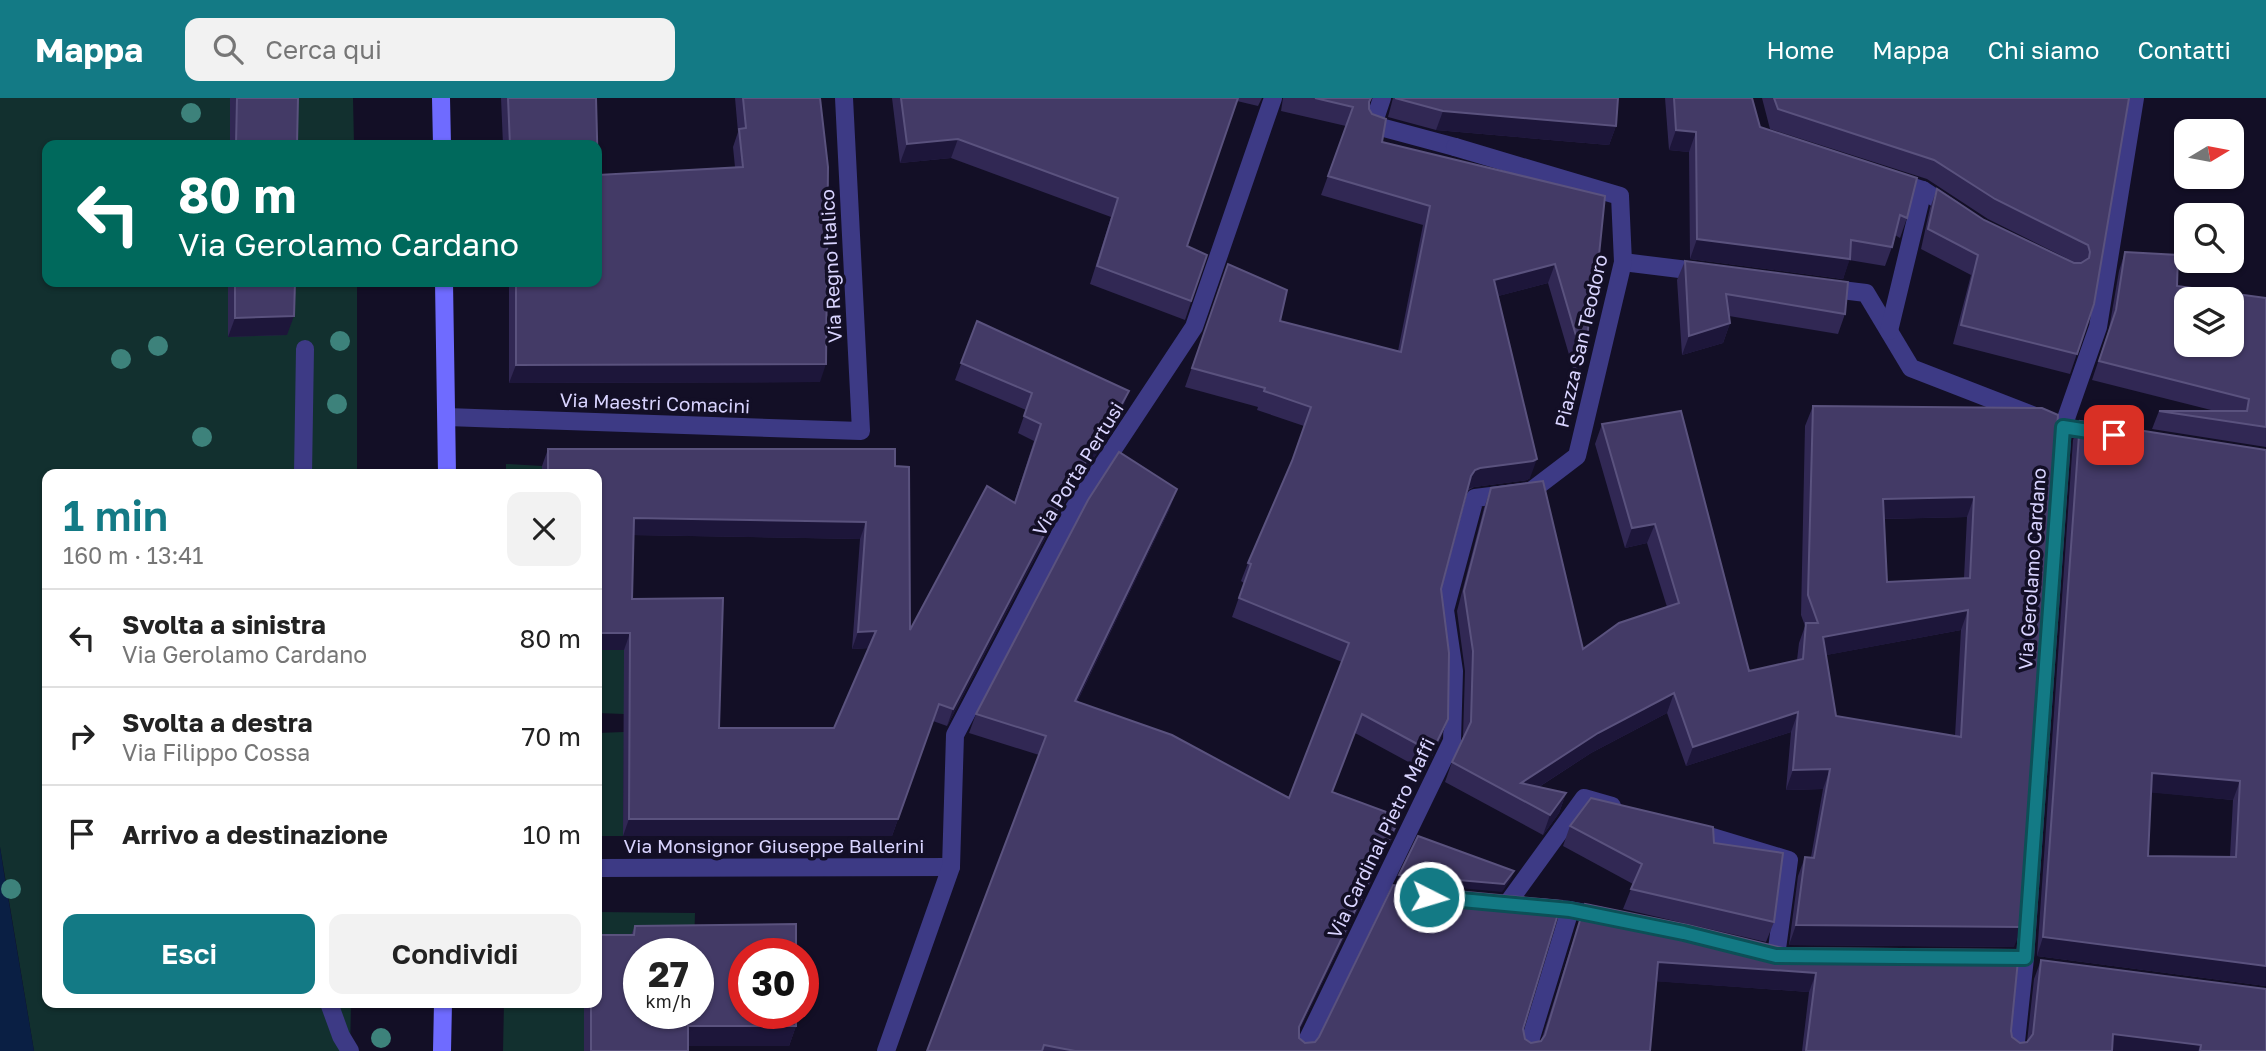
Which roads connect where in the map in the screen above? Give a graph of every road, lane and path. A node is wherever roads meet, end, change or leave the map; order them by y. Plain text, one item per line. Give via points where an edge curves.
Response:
1 (441, 98) edge
2 (844, 98) edge
3 (1273, 98) edge
4 (1382, 98) edge
5 (2136, 98) edge
6 (442, 140) edge
7 (1873, 174) edge
8 (1923, 190) junction
9 (1972, 222) edge
10 (1623, 262) junction
11 (1718, 274) edge
12 (1812, 286) edge
13 (444, 287) edge
14 (1889, 331) junction
15 (305, 349) dead end
16 (447, 417) junction
17 (2063, 427) junction
18 (861, 431) joint
19 (2117, 435) edge
20 (1577, 456) joint
21 (303, 469) edge
22 (447, 469) edge
23 (1635, 813) edge
24 (1673, 825) edge
25 (951, 867) junction
26 (602, 868) edge
27 (1377, 892) junction
28 (1403, 894) edge
29 (1570, 910) junction
30 (1621, 920) edge
31 (1776, 955) edge
32 (331, 1008) edge
33 (443, 1008) edge
34 (350, 1051) edge
35 (442, 1051) edge
36 (886, 1051) edge
37 (1302, 1051) edge
38 (1527, 1051) edge
39 (2015, 1051) edge

1 - 6 main road
2 - 18 street, Via Regno Italico
3 - 25 street, Via Porta Pertusi via 1194,327 1071,513 954,735
4 - 10 street, Piazza San Teodoro via 1373,125 1620,196
5 - 17 street, Via Gerolamo Cardano via 2098,327
7 - 8 street
8 - 9 street
8 - 14 street
10 - 11 street
10 - 20 street, Piazza San Teodoro
12 - 14 street via 1866,293
13 - 16 main road
14 - 17 street via 1911,368
15 - 21 street
16 - 18 street, Via Maestri Comacini
16 - 22 main road
17 - 19 street
17 - 39 street, Via Gerolamo Cardano
20 - 27 street, Via Cardinal Pietro Maffi via 1531,491 1475,498 1445,610 1454,671 1451,741
23 - 29 street via 1584,798 1500,903
24 - 31 street via 1789,860
25 - 26 street, Via Monsignor Giuseppe Ballerini
25 - 36 street, Via Porta Pertusi
27 - 28 street
27 - 37 street, Via Cardinal Pietro Maffi
29 - 30 street
29 - 38 street
32 - 34 street
33 - 35 main road

